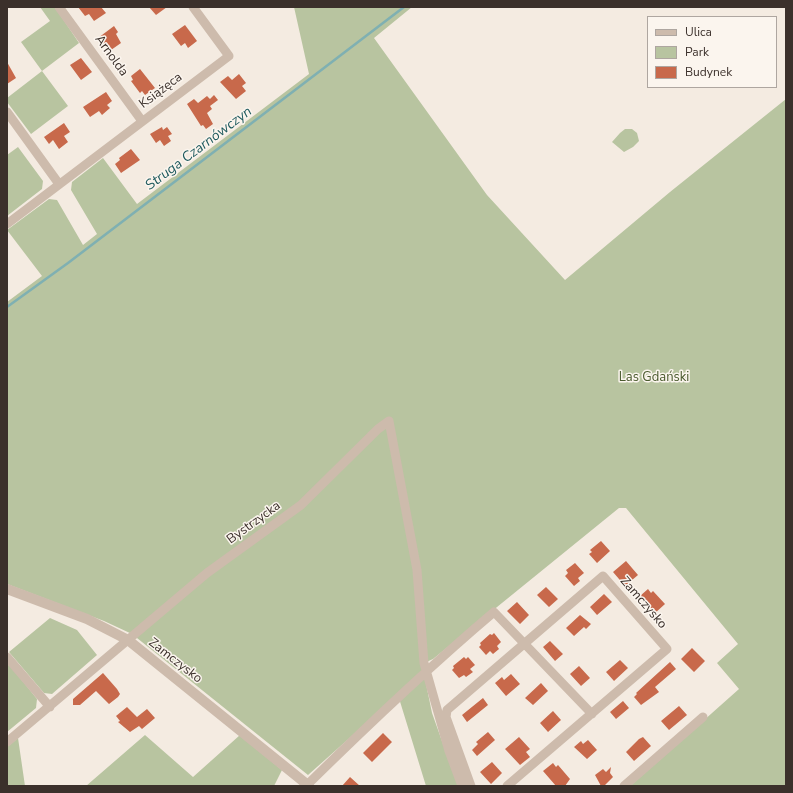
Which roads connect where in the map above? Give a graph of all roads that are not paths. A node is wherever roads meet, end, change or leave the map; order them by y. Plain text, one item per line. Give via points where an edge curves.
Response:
1 (59, 7) edge
2 (193, 7) edge
3 (7, 112) edge
4 (142, 121) junction
5 (59, 184) junction
6 (7, 224) edge
7 (7, 590) edge
8 (128, 640) junction
9 (524, 643) junction
10 (7, 657) edge
11 (427, 669) junction
12 (50, 706) junction
13 (592, 714) junction
14 (703, 717) dead end
15 (7, 742) edge
16 (308, 785) edge
17 (462, 786) edge
18 (471, 786) edge
19 (507, 786) edge
20 (624, 786) edge

1 - 4 street, Arnolda
2 - 4 street, Książęca via 229,56
3 - 5 street
4 - 5 street, Książęca
5 - 6 street, Książęca
7 - 8 street, Zamczysko via 87,619
8 - 11 street, Bystrzycka via 207,574 301,506 389,421 417,570 424,663
8 - 12 street, Bystrzycka
8 - 16 street, Zamczysko
9 - 11 street, Zamczysko via 494,612
9 - 13 street, Zamczysko
9 - 13 street, Zamczysko via 602,576 667,649
9 - 18 street, Zamczysko via 446,712
10 - 12 street
11 - 16 street, Zamczysko
11 - 17 street via 434,703
12 - 15 street, Bystrzycka
13 - 19 street, Zamczysko
14 - 20 street

